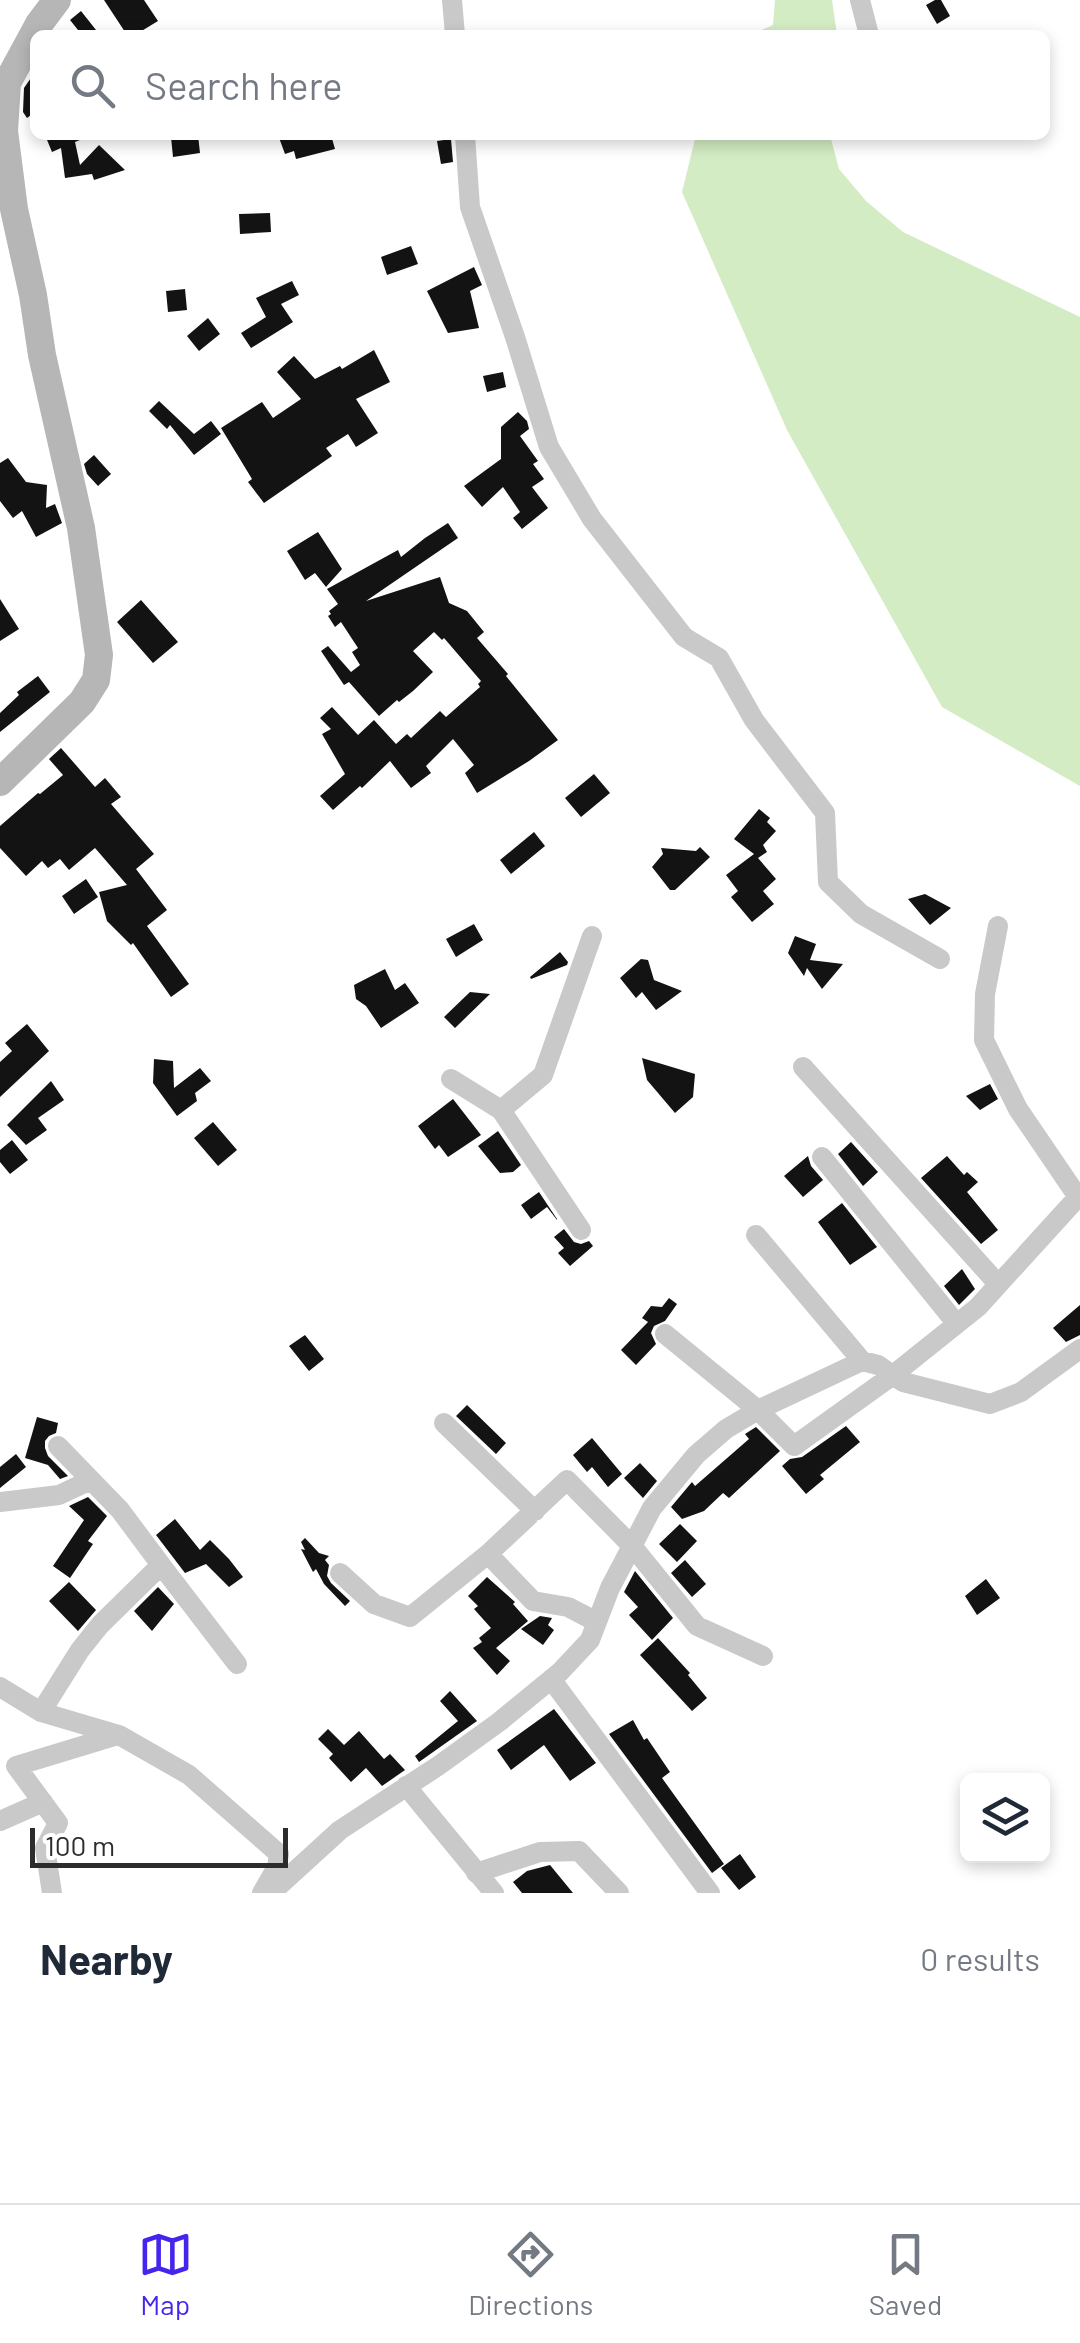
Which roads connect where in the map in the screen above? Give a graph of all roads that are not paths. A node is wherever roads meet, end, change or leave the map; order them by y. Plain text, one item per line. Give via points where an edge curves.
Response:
1 (57, 0) edge
2 (452, 0) edge
3 (860, 0) edge
4 (37, 30) edge
5 (455, 30) edge
6 (867, 30) edge
7 (30, 42) edge
8 (464, 140) edge
9 (7, 211) edge
10 (0, 782) edge
11 (998, 926) dead end
12 (592, 936) dead end
13 (940, 959) dead end
14 (803, 1067) dead end
15 (452, 1079) dead end
16 (501, 1110) junction
17 (822, 1158) dead end
18 (581, 1230) dead end
19 (756, 1234) dead end
20 (998, 1284) junction
21 (956, 1324) junction
22 (665, 1334) dead end
23 (1080, 1349) edge
24 (862, 1361) junction
25 (898, 1379) junction
26 (758, 1410) junction
27 (444, 1423) dead end
28 (58, 1446) dead end
29 (91, 1480) junction
30 (0, 1502) edge
31 (535, 1510) junction
32 (633, 1547) junction
33 (488, 1554) junction
34 (161, 1565) junction
35 (340, 1574) dead end
36 (597, 1622) junction
37 (763, 1656) dead end
38 (237, 1664) dead end
39 (551, 1679) junction
40 (0, 1687) edge
41 (41, 1712) junction
42 (120, 1735) junction
43 (8, 1768) edge
44 (406, 1786) junction
45 (43, 1802) junction
46 (0, 1821) edge
47 (476, 1873) junction
48 (52, 1893) edge
49 (262, 1893) edge
50 (271, 1893) edge
51 (494, 1893) edge
52 (618, 1893) edge
53 (710, 1893) edge

1 - 4 main road
2 - 5 street
3 - 6 street
7 - 9 main road via 7,83
8 - 13 street via 470,206 549,446 592,519 684,637 719,658 754,720 825,813 828,882 861,914
9 - 10 main road via 33,295 100,654 96,680 82,702
11 - 20 street via 984,1040 1018,1109 1078,1197
12 - 16 street via 543,1076
14 - 20 street
15 - 16 street
16 - 18 street
17 - 21 street
19 - 24 street
20 - 21 street
21 - 25 street
22 - 26 street
23 - 25 street via 1020,1392 990,1404
24 - 25 street
24 - 26 street
25 - 26 street via 794,1446
26 - 32 street via 696,1455 652,1508
27 - 31 street
28 - 29 street
29 - 30 street via 59,1496
29 - 34 street
31 - 32 street via 568,1480
31 - 33 street
32 - 36 street
32 - 37 street via 696,1626
33 - 35 street via 410,1618 374,1604
33 - 36 street via 533,1601 568,1607
34 - 38 street
34 - 41 street via 100,1625
36 - 39 street via 590,1640
39 - 44 street
39 - 53 street
40 - 41 street
41 - 42 street
42 - 43 street
42 - 49 street via 189,1775 279,1854
43 - 45 street
44 - 47 street
44 - 50 street via 340,1830
45 - 46 street
45 - 48 street via 58,1823 45,1848
47 - 51 street
47 - 52 street via 540,1852 579,1850

